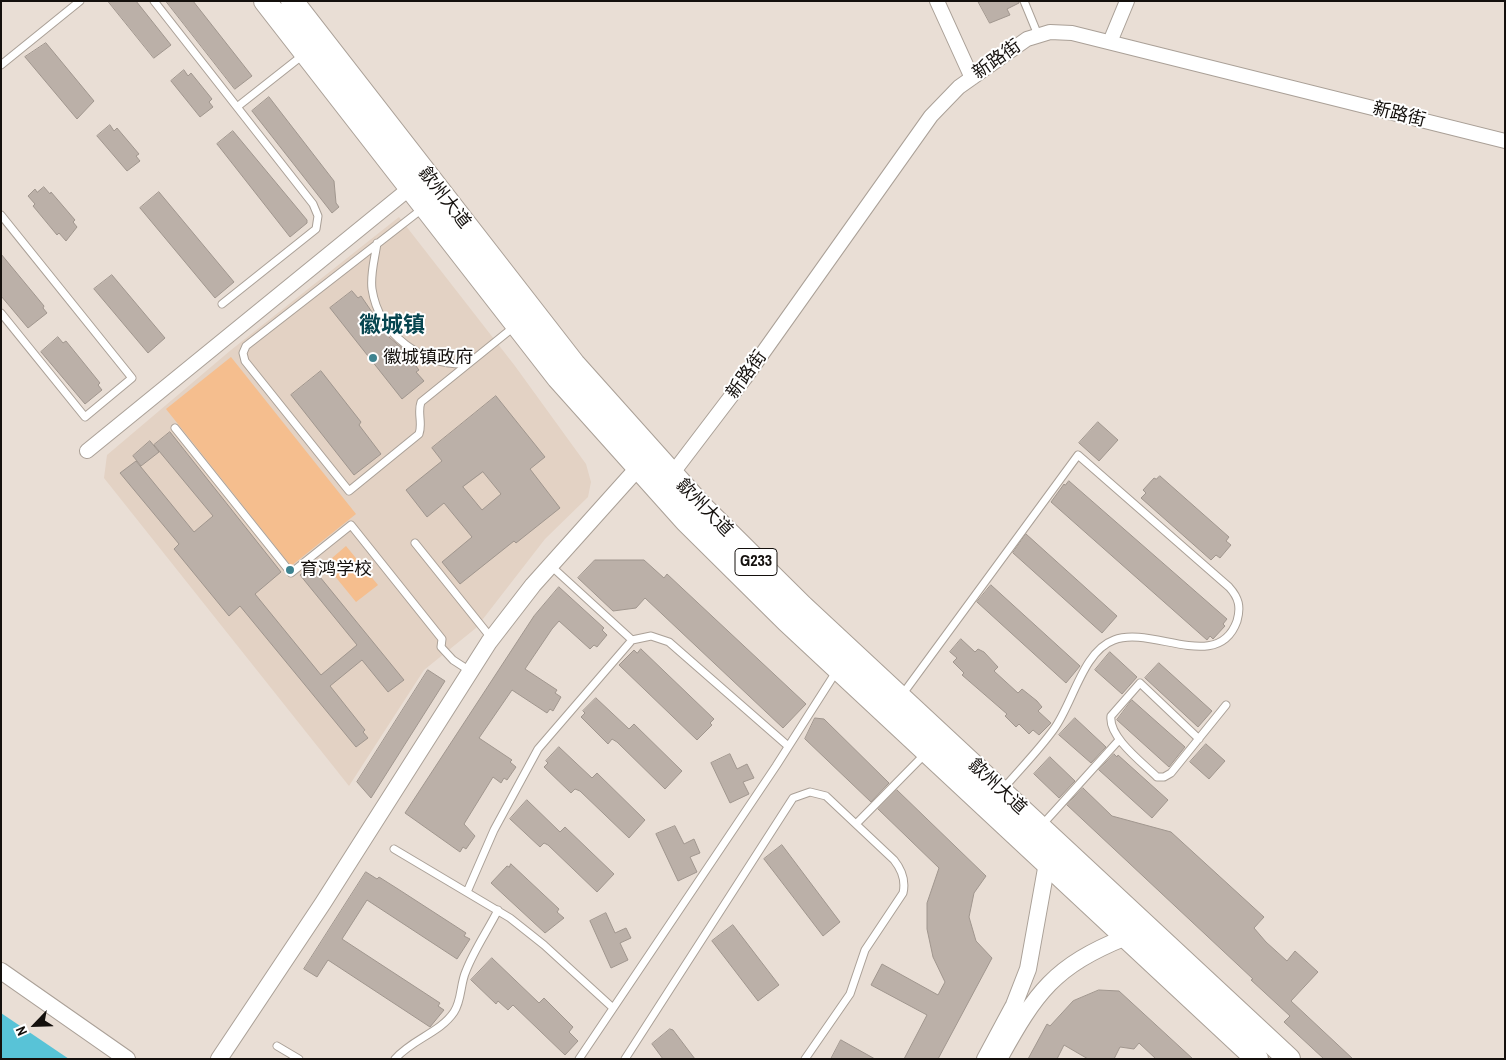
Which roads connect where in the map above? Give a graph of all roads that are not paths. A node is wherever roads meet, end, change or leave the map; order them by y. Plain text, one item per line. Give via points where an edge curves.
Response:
1 (80, 1) edge
2 (154, 1) edge
3 (265, 1) edge
4 (292, 1) edge
5 (937, 1) edge
6 (1024, 1) edge
7 (1127, 1) edge
8 (1038, 35) junction
9 (1110, 42) junction
10 (305, 53) junction
11 (1, 65) edge
12 (972, 78) junction
13 (237, 107) junction
14 (1505, 141) edge
15 (410, 188) junction
16 (424, 207) junction
17 (1, 215) edge
18 (378, 243) junction
19 (222, 304) dead end
20 (1, 313) edge
21 (516, 325) junction
22 (467, 364) junction
23 (175, 428) dead end
24 (87, 451) dead end
25 (637, 469) junction
26 (672, 474) junction
27 (415, 543) dead end
28 (550, 565) junction
29 (492, 639) junction
30 (632, 640) junction
31 (838, 669) junction
32 (470, 671) junction
33 (900, 697) junction
34 (1226, 705) dead end
35 (1199, 739) junction
36 (1120, 740) junction
37 (788, 746) junction
38 (928, 752) junction
39 (1001, 791) junction
40 (856, 824) junction
41 (1040, 827) junction
42 (394, 850) dead end
43 (1047, 863) junction
44 (467, 892) junction
45 (498, 910) junction
46 (1126, 937) junction
47 (1, 971) edge
48 (613, 1008) junction
49 (277, 1046) dead end
50 (127, 1059) edge
51 (219, 1059) edge
52 (299, 1059) edge
53 (395, 1059) edge
54 (579, 1059) edge
55 (625, 1059) edge
56 (805, 1059) edge
57 (985, 1059) edge
58 (999, 1059) edge
59 (1257, 1059) edge
60 (1289, 1059) edge

1 - 11 lane
2 - 13 lane
3 - 10 highway, 歙州大道 / G233
4 - 26 highway, 歙州大道 / G233 via 537,317 613,410
5 - 12 street
6 - 8 lane
7 - 9 street
8 - 9 street, 新路街 via 1072,33
8 - 12 street, 新路街 via 1027,39
9 - 14 street, 新路街
10 - 13 lane
10 - 15 highway, 歙州大道 / G233
12 - 26 street, 新路街 via 931,116 745,378
13 - 19 lane via 313,204 319,223 316,229
15 - 16 highway, 歙州大道 / G233
15 - 24 street
16 - 18 lane
16 - 21 highway, 歙州大道 / G233
17 - 20 lane via 132,378 84,417
18 - 22 lane via 372,291 392,330 410,349 432,361
18 - 22 lane via 246,346 245,360 349,491 419,434 421,402
21 - 22 lane
21 - 25 highway, 歙州大道 / G233
23 - 32 lane via 291,573 351,525 442,639 441,647
25 - 28 street
25 - 31 highway, 歙州大道 / G233 via 736,572
26 - 33 highway, 歙州大道 / G233 via 751,557
27 - 29 lane
28 - 29 street
28 - 30 lane
29 - 32 street
30 - 37 lane via 651,636 669,642
30 - 44 lane via 538,748 494,830
31 - 37 lane
31 - 38 highway, 歙州大道 / G233
32 - 51 street via 323,904
33 - 39 highway, 歙州大道 / G233
33 - 39 lane via 1078,455 1230,586 1241,609 1233,631 1220,643 1206,647 1131,636 1101,647 1092,657 1063,716
34 - 35 lane
35 - 36 lane via 1171,773 1161,777 1157,777
35 - 36 lane via 1140,683 1111,716 1112,726
36 - 41 lane
37 - 48 lane
38 - 40 lane
38 - 43 highway, 歙州大道 / G233
39 - 41 highway, 歙州大道 / G233
40 - 55 lane via 821,793 804,793 793,798
40 - 56 lane via 899,866 904,880 903,893 865,950 850,994
41 - 60 highway, 歙州大道 / G233
42 - 44 lane
43 - 46 highway, 歙州大道 / G233
43 - 57 street via 1028,969 1014,1005
44 - 45 lane
45 - 48 lane via 534,936
45 - 53 lane via 465,972 454,1012 443,1024 405,1047
46 - 58 street via 1081,957 1046,985
46 - 59 highway, 歙州大道 / G233
47 - 50 street
48 - 54 lane
49 - 52 lane

